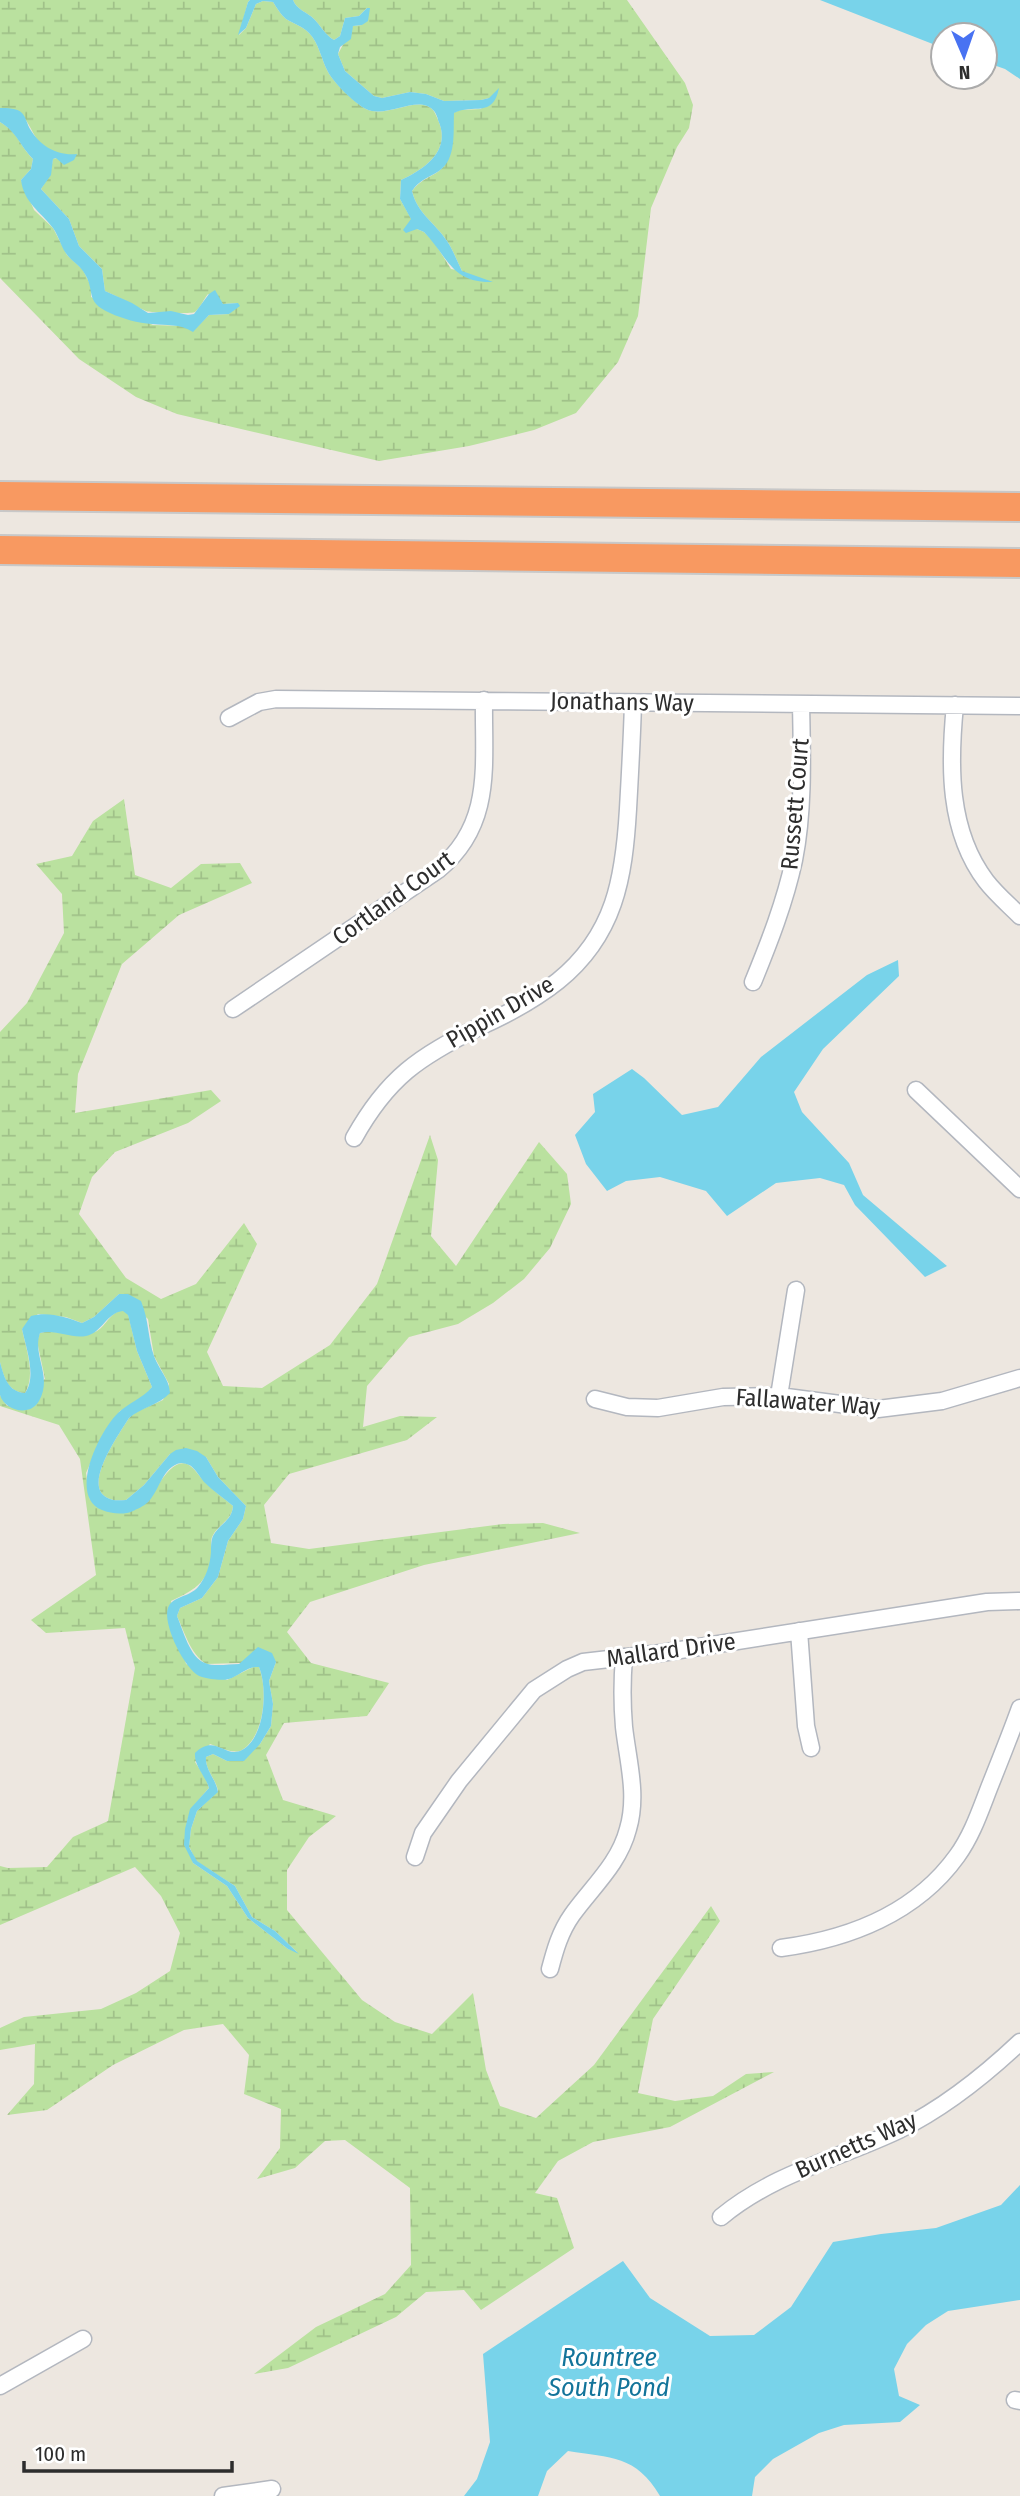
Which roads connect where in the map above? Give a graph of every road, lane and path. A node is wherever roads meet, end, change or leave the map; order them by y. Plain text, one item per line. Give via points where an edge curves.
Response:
1 (0, 496) edge
2 (1020, 507) edge
3 (0, 551) edge
4 (1020, 563) edge
5 (484, 700) junction
6 (633, 703) junction
7 (801, 704) junction
8 (955, 705) junction
9 (1020, 706) edge
10 (229, 718) dead end
11 (1020, 916) edge
12 (753, 982) dead end
13 (233, 1009) dead end
14 (916, 1090) dead end
15 (354, 1138) dead end
16 (1020, 1189) edge
17 (796, 1290) dead end
18 (1020, 1378) edge
19 (779, 1396) junction
20 (594, 1399) dead end
21 (1020, 1601) edge
22 (799, 1631) junction
23 (624, 1657) junction
24 (1020, 1708) edge
25 (811, 1748) dead end
26 (415, 1857) dead end
27 (781, 1948) dead end
28 (550, 1969) dead end
29 (1020, 2042) edge
30 (721, 2217) dead end
31 (83, 2339) dead end
32 (0, 2386) edge
33 (272, 2489) dead end
34 (223, 2496) edge

1 - 2 highway
3 - 4 highway
5 - 6 street, Jonathans Way
5 - 10 street, Jonathans Way via 276,699 251,705
5 - 13 street, Cortland Court via 479,810 474,827 453,858
6 - 7 street, Jonathans Way
6 - 15 street, Pippin Drive via 622,874 608,916 591,946 557,982 421,1058 383,1094
7 - 8 street, Jonathans Way
7 - 12 street, Russett Court via 794,859
8 - 9 street, Jonathans Way
8 - 11 street via 952,779 963,838 986,881
14 - 16 street
17 - 19 street
18 - 19 street, Fallawater Way via 942,1401 878,1409
19 - 20 street, Fallawater Way via 723,1397 658,1408
21 - 22 street, Mallard Drive
22 - 23 street, Mallard Drive
22 - 25 street
23 - 26 street, Mallard Drive via 583,1662 534,1690 437,1810
23 - 28 street via 623,1716 632,1797 628,1831 603,1878 564,1928
24 - 27 street via 973,1828 942,1874 908,1904 882,1919 824,1940
29 - 30 street, Burnetts Way via 975,2080 901,2129 771,2183
31 - 32 street
33 - 34 street

